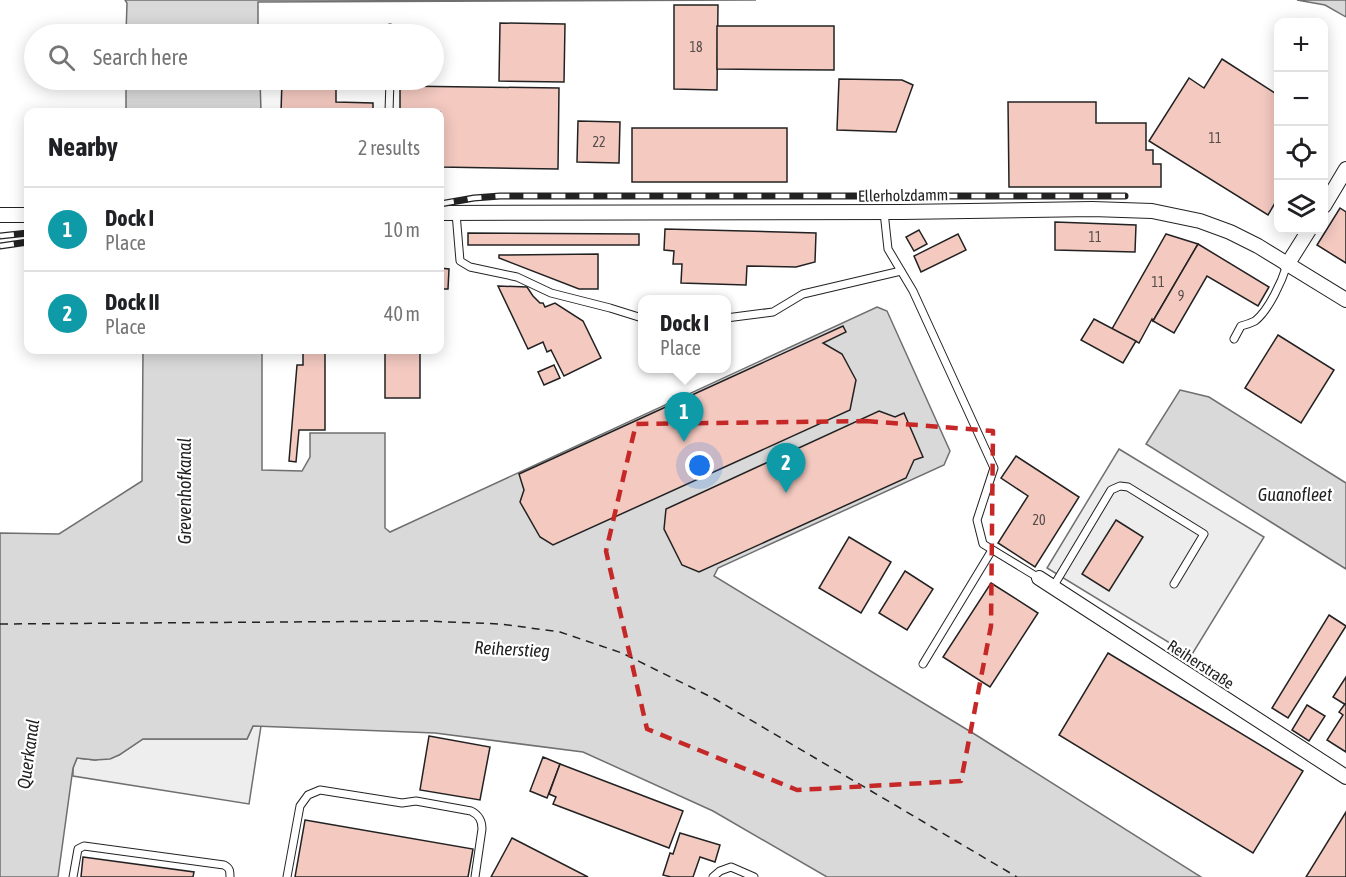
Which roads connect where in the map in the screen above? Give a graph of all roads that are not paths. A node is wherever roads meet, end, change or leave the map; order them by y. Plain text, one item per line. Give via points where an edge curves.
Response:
1 (390, 90) edge
2 (389, 108) edge
3 (1346, 169) edge
4 (1328, 198) edge
5 (884, 212) junction
6 (444, 213) edge
7 (456, 213) junction
8 (0, 215) edge
9 (24, 215) edge
10 (1306, 234) edge
11 (1287, 265) junction
12 (901, 271) junction
13 (1346, 300) edge
14 (638, 317) edge
15 (731, 317) edge
16 (1234, 339) dead end
17 (992, 550) junction
18 (1039, 578) joint
19 (1174, 584) dead end
20 (1053, 587) junction
21 (923, 664) dead end
22 (1346, 777) edge
23 (73, 877) edge
24 (230, 877) edge
25 (287, 877) edge
26 (475, 877) edge
27 (713, 877) edge
28 (754, 877) edge

1 - 2 lane
3 - 4 street
5 - 7 street, Ellerholzdamm
5 - 11 street, Ellerholzdamm via 1152,211 1230,232
5 - 12 lane via 888,249
6 - 7 street, Ellerholzdamm
7 - 14 lane via 460,261 470,267 517,277 551,293
8 - 9 street
10 - 11 street
11 - 13 street, Ellerholzdamm
11 - 16 lane via 1281,284 1264,311 1241,326
12 - 15 lane via 803,294 773,312
12 - 17 lane via 994,468 977,520 983,544
17 - 18 lane
17 - 21 lane
18 - 20 street, Reiherstraße
19 - 20 lane via 1204,534 1128,487 1120,486 1112,490
20 - 22 street, Reiherstraße
23 - 24 lane via 78,849 84,846 224,865 230,870
25 - 26 lane via 300,806 308,795 320,790 402,803 416,801 476,813 482,829
27 - 28 lane via 731,867

